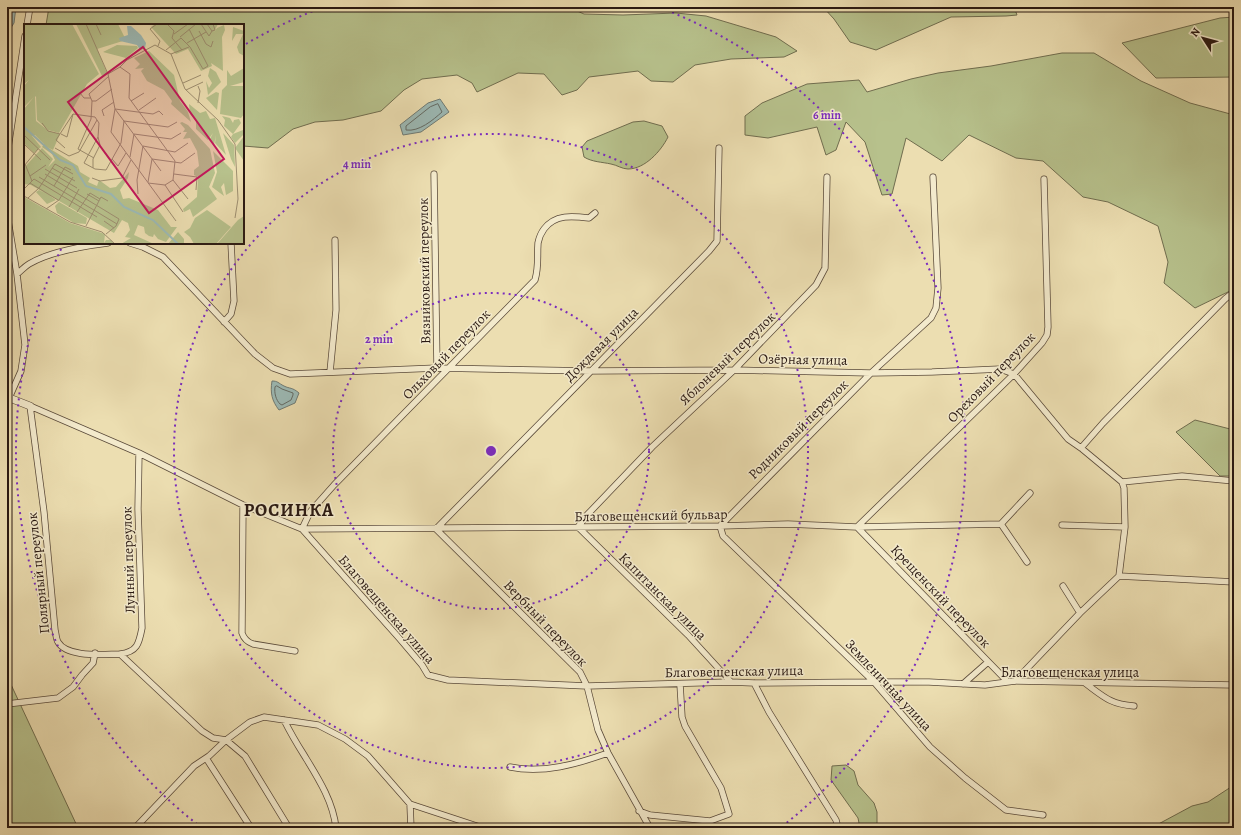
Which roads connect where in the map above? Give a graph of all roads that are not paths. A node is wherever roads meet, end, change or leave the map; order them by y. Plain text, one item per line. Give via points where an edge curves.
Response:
1 (30, 7) edge
2 (27, 24) edge
3 (24, 43) edge
4 (719, 148) dead end
5 (7, 155) edge
6 (434, 174) dead end
7 (933, 176) dead end
8 (827, 177) dead end
9 (1044, 179) dead end
10 (595, 213) dead end
11 (7, 214) edge
12 (336, 240) dead end
13 (102, 244) edge
14 (133, 244) edge
15 (231, 244) edge
16 (17, 274) junction
17 (1234, 296) edge
18 (224, 322) junction
19 (437, 368) junction
20 (448, 369) junction
21 (734, 370) junction
22 (591, 371) junction
23 (330, 372) junction
24 (871, 372) junction
25 (1014, 374) junction
26 (8, 398) edge
27 (30, 406) junction
28 (1081, 448) junction
29 (139, 453) junction
30 (1234, 481) edge
31 (1122, 482) junction
32 (1030, 493) dead end
33 (243, 505) junction
34 (1001, 524) junction
35 (1062, 525) dead end
36 (720, 526) junction
37 (578, 527) junction
38 (857, 527) junction
39 (1125, 527) junction
40 (302, 529) junction
41 (436, 529) junction
42 (1027, 562) dead end
43 (1119, 576) junction
44 (1234, 582) edge
45 (1063, 586) dead end
46 (1080, 613) junction
47 (295, 651) dead end
48 (95, 653) junction
49 (120, 654) junction
50 (988, 662) junction
51 (1007, 681) junction
52 (1015, 681) junction
53 (731, 682) junction
54 (874, 682) junction
55 (754, 683) junction
56 (1085, 683) junction
57 (680, 684) junction
58 (963, 684) junction
59 (1234, 685) edge
60 (587, 686) junction
61 (7, 704) edge
62 (1134, 706) dead end
63 (284, 720) junction
64 (226, 740) junction
65 (608, 752) junction
66 (206, 758) junction
67 (510, 767) dead end
68 (410, 804) junction
69 (639, 811) junction
70 (1043, 815) dead end
71 (135, 828) edge
72 (251, 828) edge
73 (289, 828) edge
74 (336, 828) edge
75 (411, 828) edge
76 (482, 828) edge
77 (650, 828) edge
78 (838, 828) edge

1 - 2 street
3 - 5 street
4 - 22 street, Дождевая улица via 717,241
6 - 19 street, Вязниковский переулок
7 - 24 street, Родниковый переулок via 938,288 936,308 923,326
8 - 21 street, Яблоневый переулок via 825,268 821,277
9 - 25 street, Ореховый переулок via 1047,335
10 - 20 street, Ольховый переулок via 589,218 559,218 547,225 538,241 535,280
11 - 16 street
12 - 23 street via 336,310
13 - 16 street via 48,256 28,265
14 - 18 street, Озёрная улица via 163,257
15 - 18 street via 234,301 231,314
16 - 26 street via 25,345 22,371
17 - 28 street via 1230,295 1225,299
18 - 23 street, Озёрная улица via 272,368 290,374
19 - 20 street, Озёрная улица
19 - 23 street, Озёрная улица
20 - 22 street, Озёрная улица
20 - 40 street, Ольховый переулок via 334,485 310,512
21 - 22 street, Озёрная улица
21 - 24 street, Озёрная улица
21 - 37 street, Яблоневый переулок via 652,446
22 - 41 street, Дождевая улица
24 - 25 street, Озёрная улица via 1000,369
24 - 36 street, Родниковый переулок
25 - 28 street via 1068,439
25 - 38 street, Ореховый переулок
26 - 27 street
27 - 29 street
27 - 48 street, Полярный переулок via 58,641 74,653
28 - 31 street
29 - 33 street
29 - 49 street, Лунный переулок via 142,628 136,647 130,653
30 - 31 street via 1182,476
31 - 39 street
32 - 34 street
33 - 40 street
33 - 47 street via 242,633 248,642 253,644
34 - 38 street, Благовещенский бульвар
34 - 42 street
35 - 39 street
36 - 37 street, Благовещенский бульвар
36 - 38 street, Благовещенский бульвар via 788,524
36 - 54 street, Земленичная улица via 723,536
37 - 41 street, Благовещенский бульвар
37 - 53 street, Капитанская улица via 688,635
38 - 50 street, Крещенский переулок
39 - 43 street
40 - 41 street, Благовещенский бульвар
40 - 60 street, Благовещенская улица via 399,638 428,675 461,682
41 - 60 street, Вербный переулок via 580,672
43 - 44 street
43 - 46 street
45 - 46 street
46 - 52 street
48 - 49 street, Полярный переулок
48 - 61 street via 94,663 73,687 58,698
49 - 64 street via 202,731 213,738
50 - 51 street, Крещенский переулок
50 - 58 street
51 - 52 street, Благовещенская улица
51 - 58 street, Благовещенская улица via 985,685
52 - 56 street, Благовещенская улица
53 - 55 street, Благовещенская улица
53 - 57 street, Благовещенская улица
54 - 55 street, Благовещенская улица
54 - 58 street, Благовещенская улица
54 - 70 street, Земленичная улица via 930,747 965,778 1006,810
55 - 78 street via 836,820
56 - 59 street, Благовещенская улица
56 - 62 street via 1105,698
57 - 60 street, Благовещенская улица
57 - 69 street via 685,726 721,788 729,814 710,821 650,815
60 - 65 street, Вербный переулок via 598,730
63 - 64 street via 264,717 250,722
63 - 68 street via 318,725 345,739 368,756
63 - 74 street via 321,783 335,818
64 - 66 street
64 - 73 street via 244,756
65 - 67 street via 577,763 540,770
65 - 69 street, Вербный переулок
66 - 71 street via 194,766
66 - 72 street
68 - 75 street
68 - 76 street
69 - 77 street, Вербный переулок

